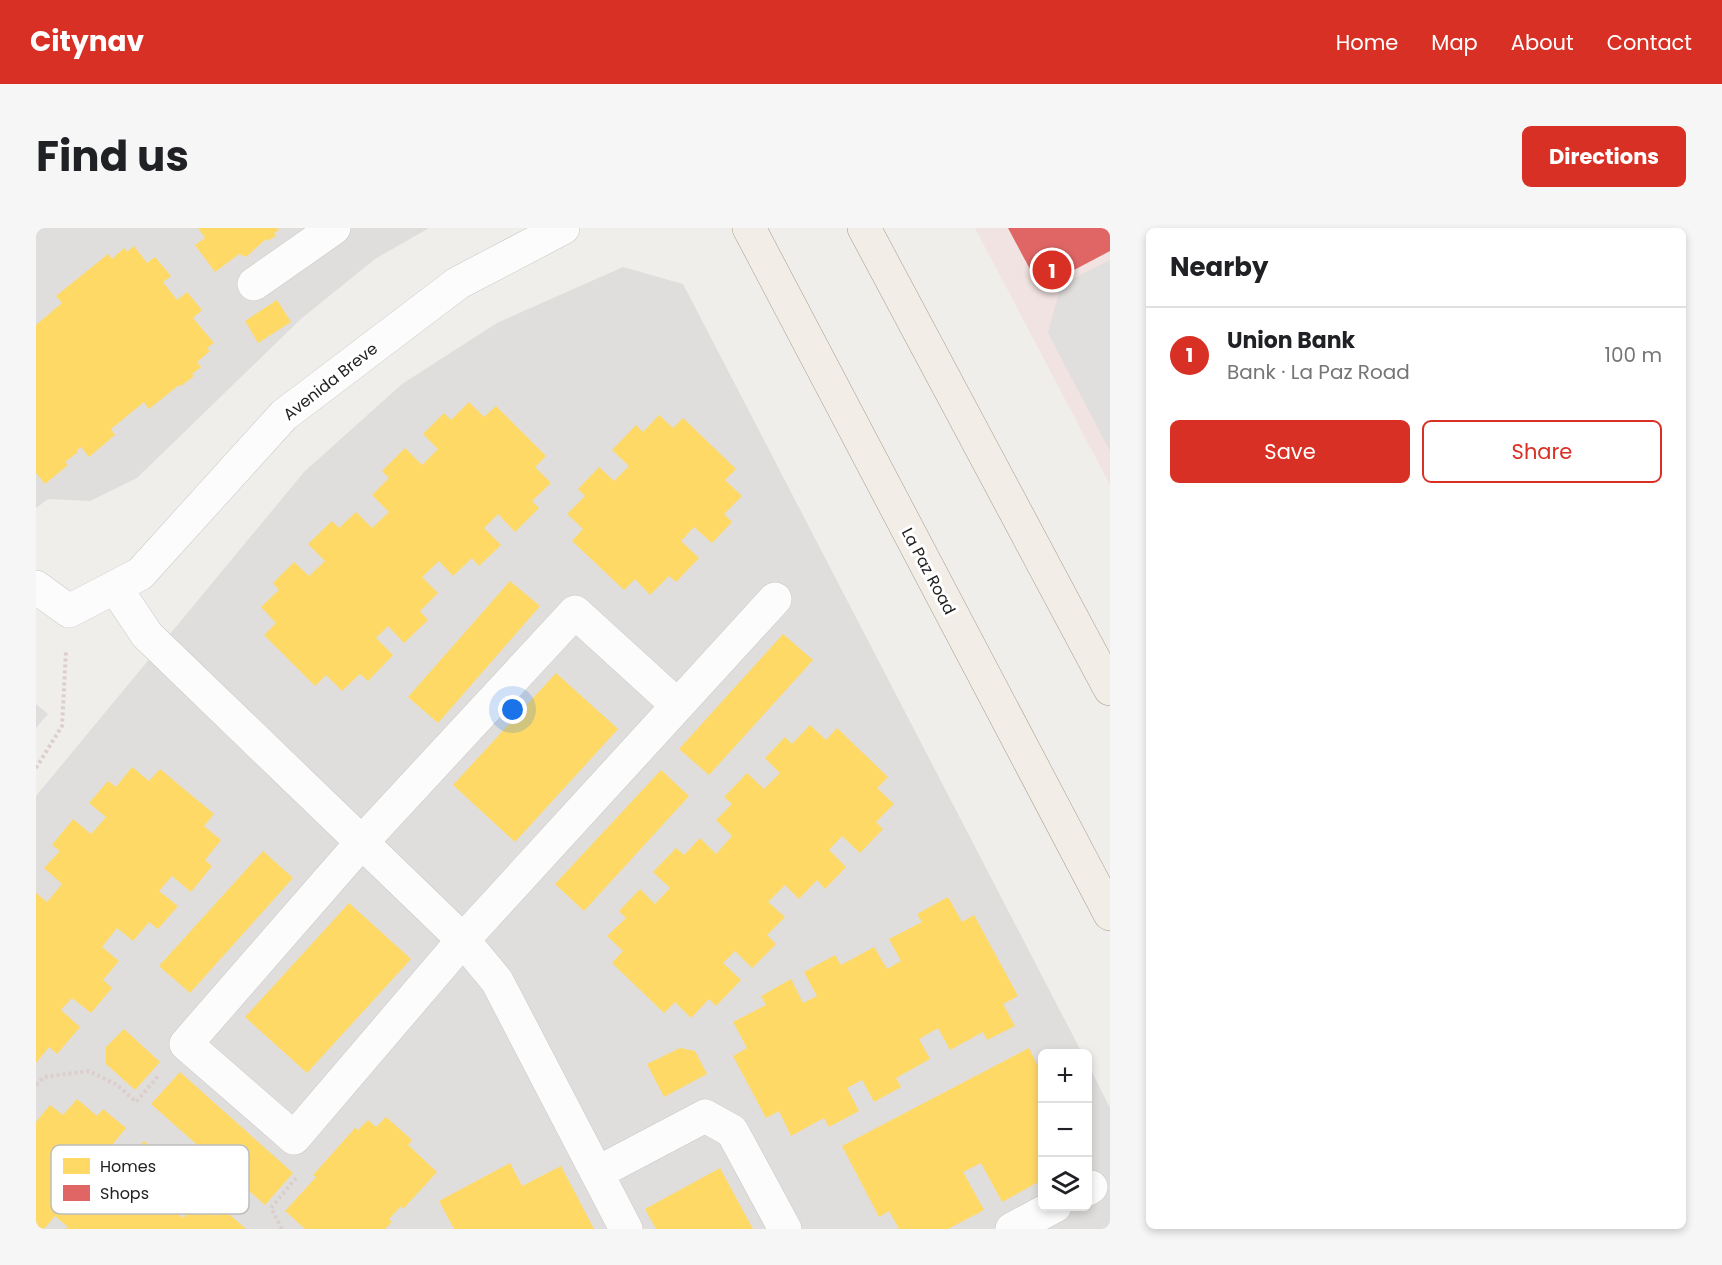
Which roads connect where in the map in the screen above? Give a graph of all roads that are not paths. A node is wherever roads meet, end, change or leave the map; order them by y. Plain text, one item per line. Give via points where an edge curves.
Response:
1 (334, 228) edge
2 (563, 228) edge
3 (749, 228) edge
4 (864, 228) edge
5 (254, 284) dead end
6 (36, 587) edge
7 (115, 587) junction
8 (775, 598) dead end
9 (1110, 689) edge
10 (677, 705) junction
11 (362, 842) junction
12 (1110, 914) edge
13 (463, 940) junction
14 (597, 1173) junction
15 (1046, 1211) edge
16 (626, 1229) edge
17 (785, 1229) edge
18 (1012, 1229) edge

1 - 5 street
2 - 7 street, Avenida Breve via 458,283 284,415 140,574
3 - 12 main road, La Paz Road
4 - 9 main road
6 - 7 street, Avenida Breve via 69,611
7 - 11 street via 147,635
8 - 10 street
10 - 11 street via 575,612
10 - 13 street
11 - 13 street
11 - 13 street via 186,1044 294,1138
13 - 14 street via 497,981
14 - 16 street
14 - 17 street via 705,1116 732,1131
15 - 18 street

